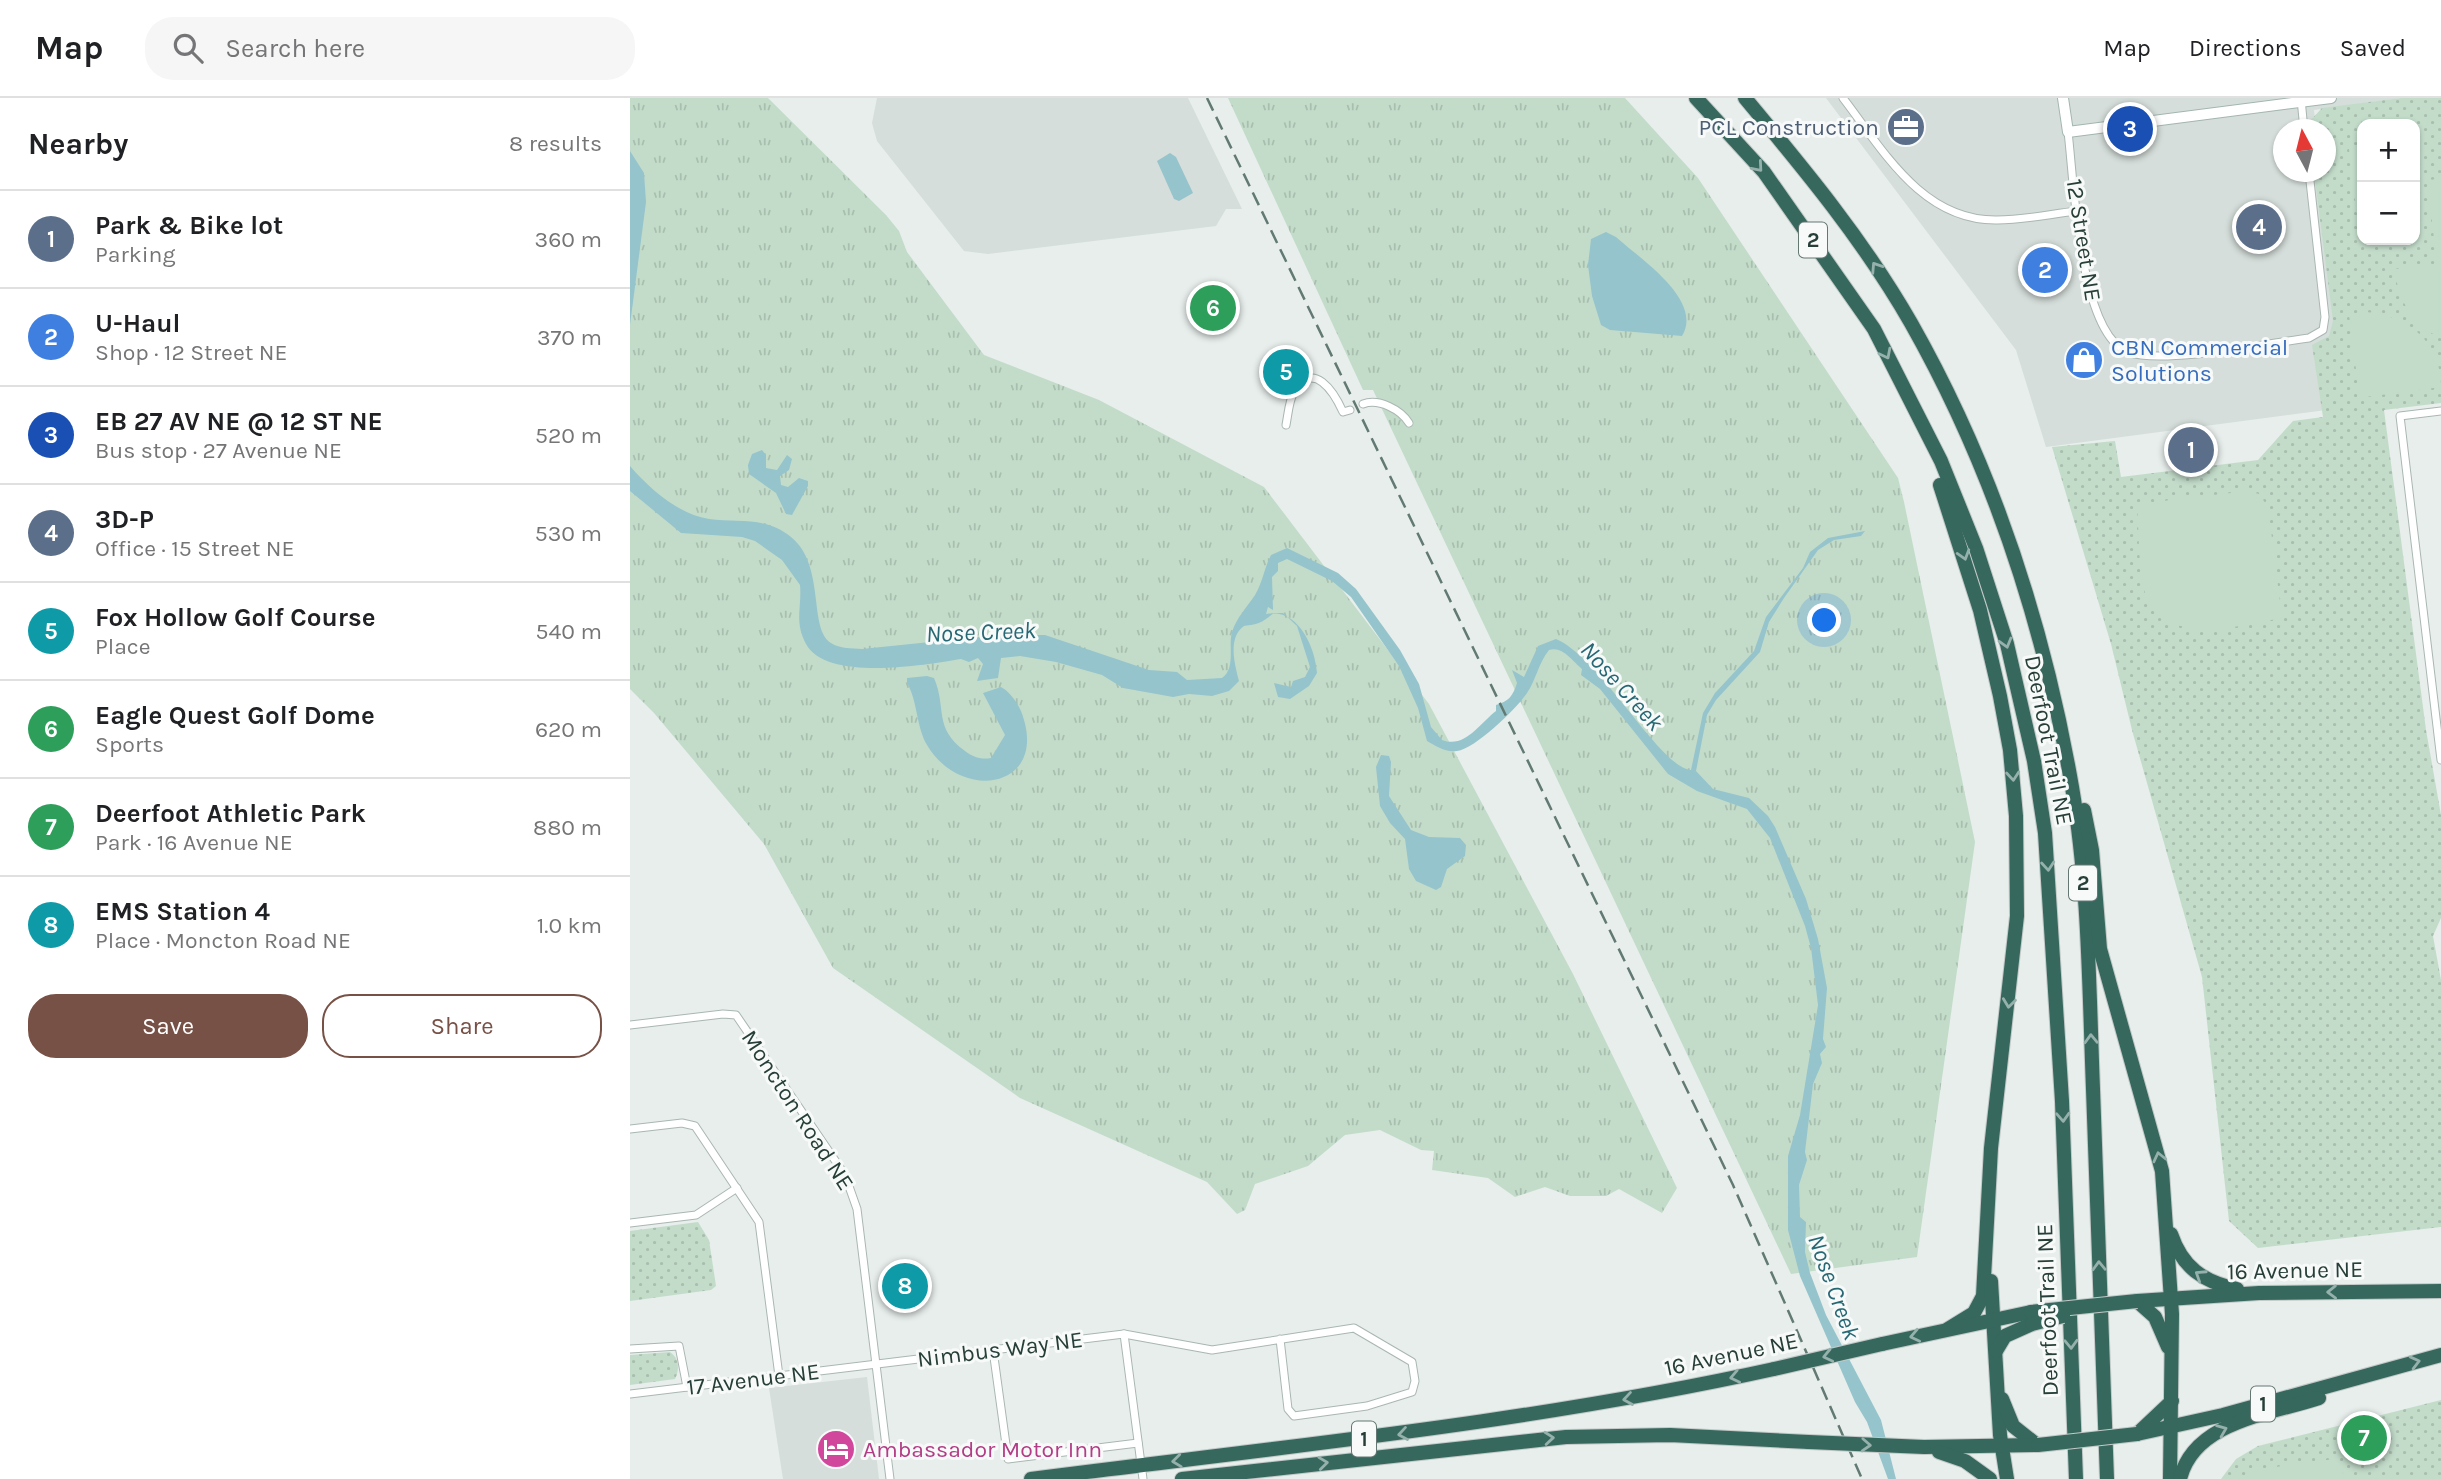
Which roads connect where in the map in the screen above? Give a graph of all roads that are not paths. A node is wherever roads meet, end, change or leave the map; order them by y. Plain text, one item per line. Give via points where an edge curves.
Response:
1 (1696, 98) edge
2 (1745, 98) edge
3 (1755, 98) edge
4 (1845, 98) edge
5 (2063, 98) edge
6 (2331, 98) edge
7 (2301, 100) edge
8 (2303, 119) edge
9 (2068, 132) junction
10 (2310, 182) edge
11 (1826, 196) junction
12 (2077, 211) junction
13 (1908, 398) junction
14 (1951, 403) junction
15 (1363, 404) dead end
16 (1350, 410) dead end
17 (2441, 411) edge
18 (1409, 423) dead end
19 (1286, 425) dead end
20 (2438, 706) edge
21 (2441, 760) edge
22 (630, 1025) edge
23 (630, 1129) edge
24 (737, 1188) junction
25 (1988, 1200) junction
26 (630, 1223) edge
27 (2167, 1225) junction
28 (2441, 1291) edge
29 (2259, 1293) junction
30 (2171, 1299) junction
31 (2137, 1301) junction
32 (2031, 1318) junction
33 (1993, 1319) junction
34 (1948, 1329) junction
35 (1124, 1334) junction
36 (1280, 1339) junction
37 (630, 1349) edge
38 (993, 1350) junction
39 (1995, 1352) junction
40 (2171, 1354) junction
41 (2441, 1355) edge
42 (876, 1365) junction
43 (779, 1376) junction
44 (2353, 1379) junction
45 (687, 1387) junction
46 (1997, 1388) junction
47 (630, 1394) edge
48 (2172, 1401) junction
49 (2172, 1428) junction
50 (2137, 1434) junction
51 (1138, 1443) junction
52 (2038, 1445) junction
53 (1924, 1447) junction
54 (2001, 1447) junction
55 (1142, 1472) edge
56 (890, 1479) edge
57 (1031, 1479) edge
58 (1182, 1479) edge
59 (1990, 1479) edge
60 (2007, 1479) edge
61 (2076, 1479) edge
62 (2107, 1479) edge
63 (2170, 1479) edge
64 (2180, 1479) edge

1 -> 13 highway, Deerfoot Trail NE / 2 via 1764,172 1826,257 1874,329
2 - 11 highway, Deerfoot Trail NE / 2
3 - 11 highway
4 - 12 street via 1910,184 1947,208 1994,220
5 - 9 street, 12 Street NE
6 - 7 street
7 - 8 street
7 - 9 street
9 - 12 street, 12 Street NE
10 - 12 street, 12 Street NE via 2323,330 2309,338 2177,355 2127,352 2109,338 2092,304
14 -> 11 highway, Deerfoot Trail NE / 2 via 1910,323
13 -> 25 highway via 1954,522 1980,610 2010,750 2017,816 2017,916
13 -> 61 highway, Deerfoot Trail NE / 2 via 1941,461 1976,548 2007,643 2034,761 2045,833 2061,1077
27 -> 14 highway via 2152,1126 2100,949 2092,850 2039,604 1974,433
62 -> 14 highway, Deerfoot Trail NE / 2 via 2088,938 2072,789 2043,651 2020,573
15 - 18 street via 1370,401 1403,413
16 - 19 street via 1343,412 1330,387 1318,378 1308,379 1294,392
17 - 20 street via 2400,416
20 - 21 street
22 - 42 street, Moncton Road NE via 736,1015 853,1192
23 - 24 street via 695,1126
24 - 26 street via 696,1214
24 - 43 street via 761,1229
25 - 33 highway
25 - 34 highway via 1981,1303 1970,1317
29 -> 27 highway via 2202,1278 2182,1259
27 - 30 highway
28 -> 29 highway, 16 Avenue NE
29 - 30 highway, 16 Avenue NE
30 - 31 highway, 16 Avenue NE
30 - 40 highway
31 - 32 highway, 16 Avenue NE, bridge
31 - 40 highway via 2155,1317
32 - 33 highway, 16 Avenue NE / 1
32 - 39 highway via 2005,1336
33 - 34 highway, 16 Avenue NE / 1
33 - 39 highway
34 -> 55 highway, 16 Avenue NE / 1, bridge via 1645,1396
35 - 36 street, Nimbus Way NE via 1212,1350
35 - 38 street, Nimbus Way NE
35 - 51 street
36 - 36 street, Nimbus Way NE via 1354,1328 1412,1362 1412,1392 1367,1406 1294,1416 1289,1409
37 - 45 street via 679,1346
38 - 42 street, Nimbus Way NE
38 - 51 street via 1008,1459
39 - 46 highway
40 - 48 highway
44 -> 41 highway, 1
42 - 43 street, 17 Avenue NE
42 - 56 street, Moncton Road NE
43 - 45 street, 17 Avenue NE
44 - 49 highway, 1
64 -> 44 highway via 2194,1447 2213,1433 2338,1392
45 - 47 street, 17 Avenue NE
46 - 52 highway via 2013,1426
46 - 54 highway
48 - 49 highway
48 - 50 highway
49 - 50 highway, 1
49 - 63 highway
50 - 52 highway, 1, bridge
51 - 55 street
52 - 54 highway, 1
53 - 54 highway, 1
58 -> 53 highway, 1, bridge via 1566,1437 1670,1436
53 - 59 highway via 1965,1461
54 - 60 highway
55 - 57 highway, 16 Avenue NE / 1

